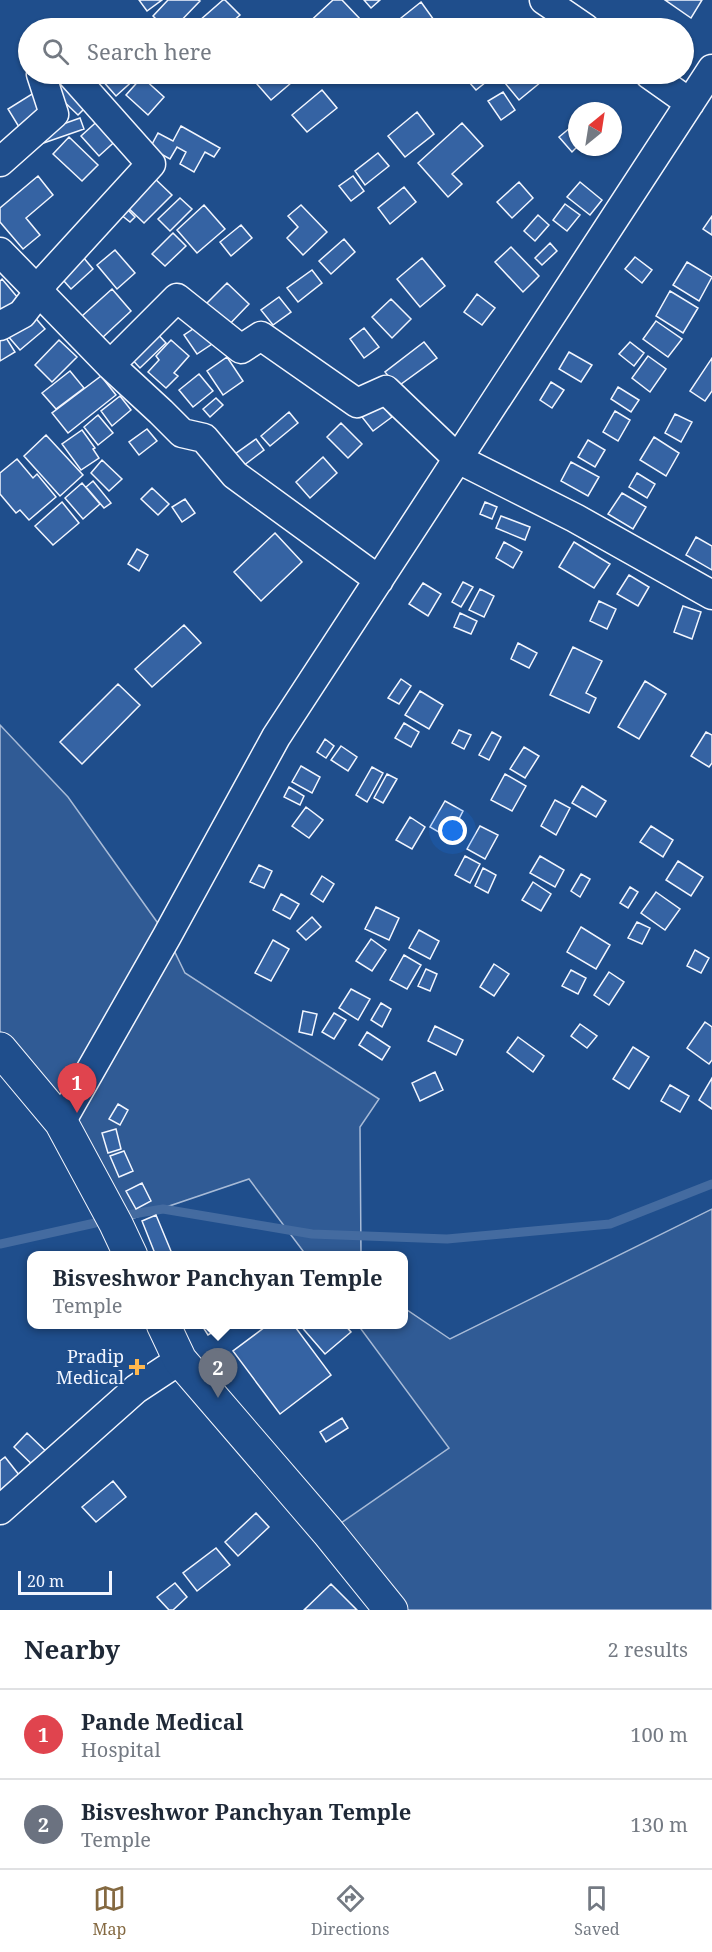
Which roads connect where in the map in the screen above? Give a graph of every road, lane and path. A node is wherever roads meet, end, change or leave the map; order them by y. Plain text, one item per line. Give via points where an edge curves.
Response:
1 (544, 0) edge
2 (570, 18) edge
3 (712, 69) edge
4 (44, 84) edge
5 (80, 84) edge
6 (664, 84) edge
7 (690, 102) junction
8 (0, 162) edge
9 (0, 252) edge
10 (38, 293) junction
11 (0, 326) edge
12 (111, 365) junction
13 (458, 459) junction
14 (379, 580) junction
15 (712, 595) edge
16 (0, 1049) edge
17 (61, 1122) junction
18 (129, 1251) edge
19 (165, 1329) edge
20 (180, 1360) junction
21 (0, 1510) edge
22 (391, 1610) edge

1 - 2 street
3 - 7 street
4 - 8 street via 54,114
5 - 10 street via 151,164 45,280
6 - 7 street
7 - 13 street
9 - 10 street
10 - 11 street via 22,314
10 - 12 street
12 - 13 street via 177,298 241,349 261,336 357,403 386,390
12 - 14 street via 182,434 204,438 235,475
13 - 14 street
13 - 15 street
14 - 17 street via 276,737
16 - 17 street
17 - 18 street
19 - 20 street
20 - 21 street via 136,1389
20 - 22 street

